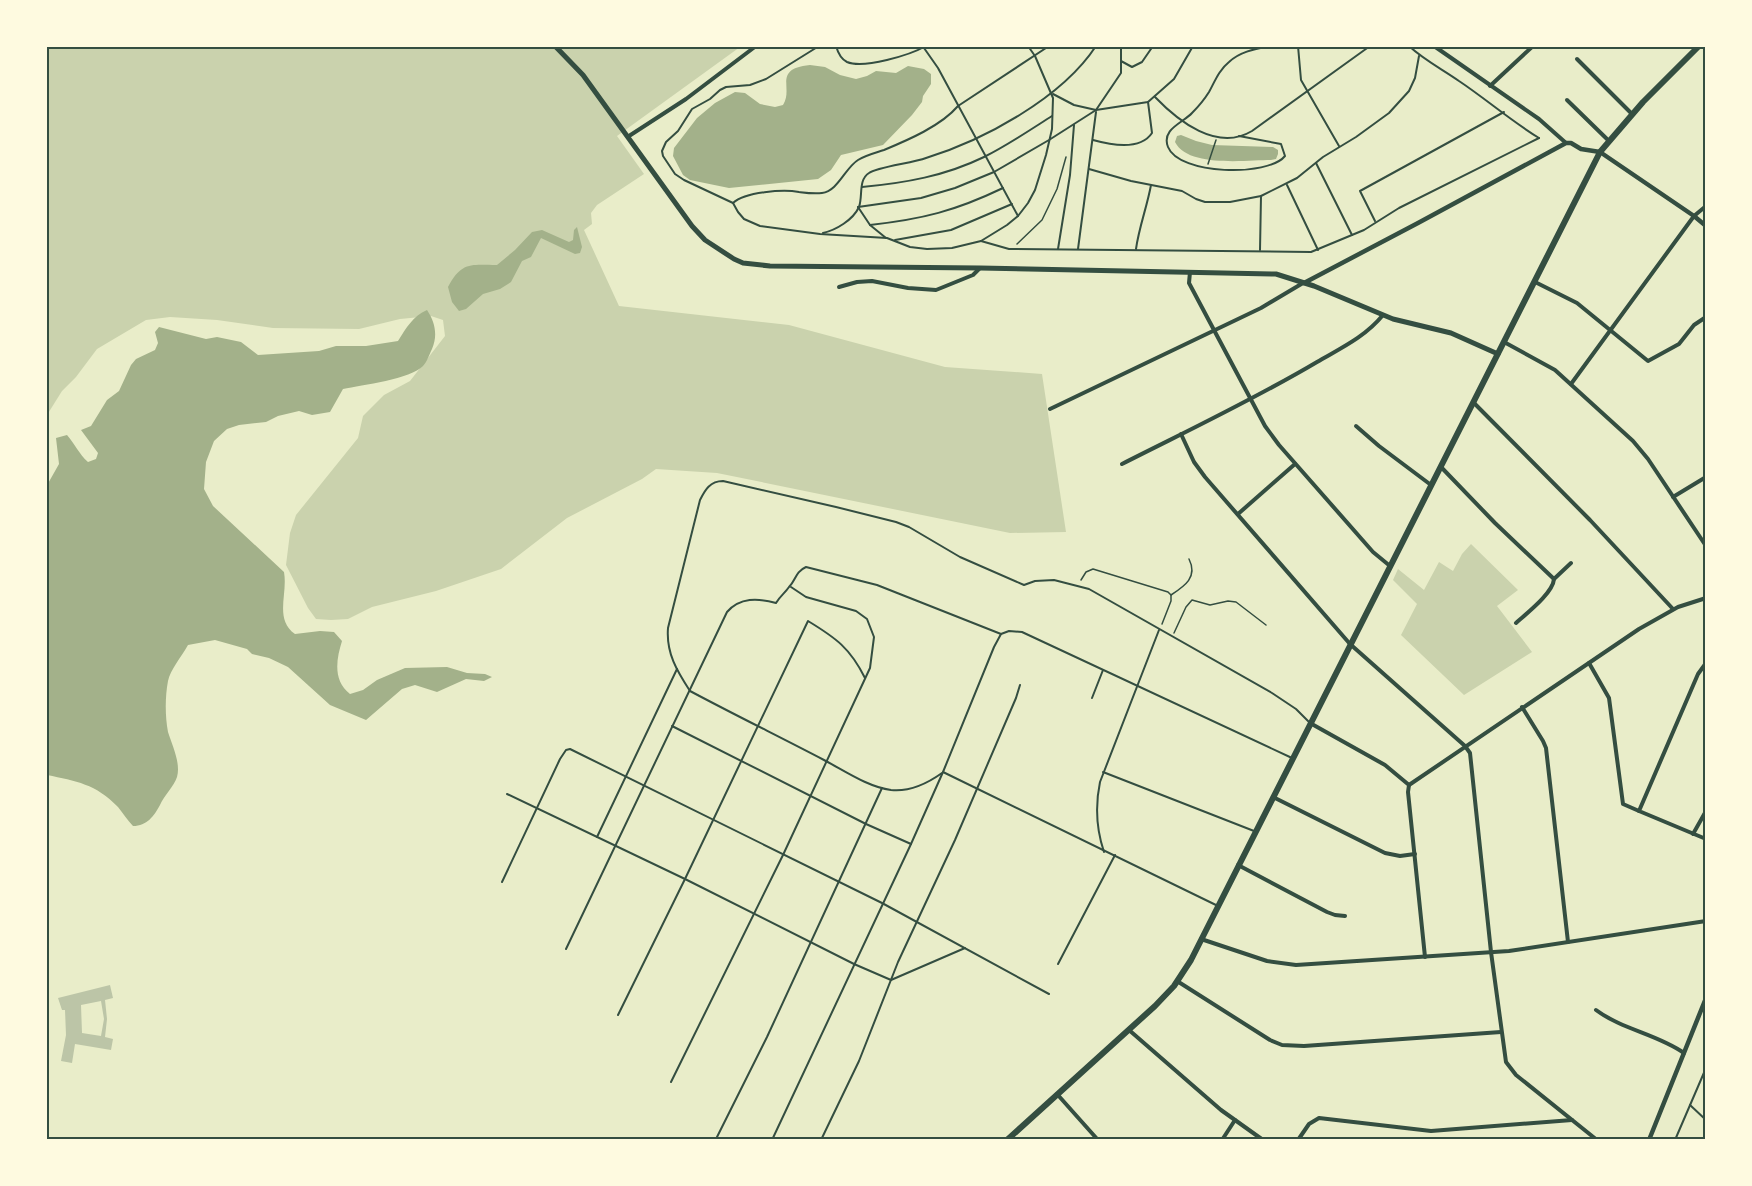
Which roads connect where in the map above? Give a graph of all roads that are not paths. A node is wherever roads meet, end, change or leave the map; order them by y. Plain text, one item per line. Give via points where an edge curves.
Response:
1 (555, 46) edge
2 (756, 46) edge
3 (819, 46) edge
4 (836, 46) edge
5 (1028, 46) edge
6 (1048, 46) edge
7 (1095, 46) edge
8 (1122, 46) edge
9 (1153, 46) edge
10 (1193, 46) edge
11 (1271, 46) edge
12 (1298, 46) edge
13 (1370, 46) edge
14 (1409, 46) edge
15 (1434, 46) edge
16 (1533, 46) edge
17 (1699, 46) edge
18 (925, 47) edge
19 (1035, 56) junction
20 (1419, 56) junction
21 (1577, 59) dead end
22 (1121, 62) junction
23 (1490, 86) junction
24 (1308, 92) junction
25 (1052, 93) junction
26 (1155, 98) junction
27 (1567, 100) dead end
28 (1148, 102) junction
29 (958, 106) junction
30 (1096, 110) junction
31 (1504, 112) junction
32 (1633, 114) junction
33 (1052, 116) junction
34 (1184, 122) junction
35 (1074, 125) junction
36 (629, 135) junction
37 (1239, 136) junction
38 (976, 138) junction
39 (1093, 140) junction
40 (1049, 141) junction
41 (1610, 141) junction
42 (1566, 143) junction
43 (1339, 146) junction
44 (1600, 152) junction
45 (986, 156) junction
46 (1316, 164) junction
47 (1089, 169) junction
48 (994, 172) junction
49 (1151, 184) junction
50 (1286, 184) junction
51 (862, 187) junction
52 (1003, 188) junction
53 (1261, 196) junction
54 (733, 203) junction
55 (1012, 204) junction
56 (1706, 206) edge
57 (858, 207) junction
58 (1018, 216) junction
59 (1694, 216) junction
60 (1375, 221) junction
61 (870, 225) junction
62 (1706, 226) edge
63 (820, 234) junction
64 (1352, 236) junction
65 (887, 238) junction
66 (892, 241) junction
67 (981, 241) junction
68 (1058, 249) junction
69 (1078, 249) junction
70 (1136, 249) junction
71 (1318, 250) junction
72 (1260, 251) junction
73 (980, 268) junction
74 (1190, 272) junction
75 (1535, 282) junction
76 (1304, 283) junction
77 (839, 287) dead end
78 (1383, 315) junction
79 (1706, 317) edge
80 (1611, 330) junction
81 (1213, 332) junction
82 (1504, 342) junction
83 (1498, 354) junction
84 (1571, 384) junction
85 (1251, 400) junction
86 (1473, 402) junction
87 (1050, 409) dead end
88 (1356, 426) dead end
89 (1181, 434) junction
90 (1122, 464) dead end
91 (1295, 464) junction
92 (1441, 467) junction
93 (1706, 477) edge
94 (1431, 485) junction
95 (1673, 497) junction
96 (1238, 514) junction
97 (1706, 546) edge
98 (1571, 563) dead end
99 (1390, 566) junction
100 (1554, 579) junction
101 (790, 587) junction
102 (1706, 598) edge
103 (1673, 609) junction
104 (1516, 623) dead end
105 (1159, 630) junction
106 (1002, 634) junction
107 (1350, 644) junction
108 (1589, 663) junction
109 (1706, 663) edge
110 (677, 669) junction
111 (1103, 670) junction
112 (865, 678) junction
113 (1020, 685) dead end
114 (1137, 686) junction
115 (690, 691) junction
116 (1092, 698) dead end
117 (1522, 707) junction
118 (1310, 723) junction
119 (672, 726) junction
120 (758, 727) junction
121 (1465, 746) junction
122 (1292, 758) junction
123 (826, 761) junction
124 (741, 762) junction
125 (943, 772) junction
126 (1103, 772) junction
127 (626, 777) junction
128 (645, 785) junction
129 (1409, 785) junction
130 (882, 788) junction
131 (976, 789) junction
132 (507, 794) dead end
133 (810, 796) junction
134 (1273, 796) junction
135 (537, 808) junction
136 (1639, 811) junction
137 (1706, 811) edge
138 (714, 820) junction
139 (866, 824) junction
140 (1255, 831) junction
141 (1693, 834) junction
142 (597, 837) junction
143 (1706, 838) edge
144 (911, 844) junction
145 (616, 846) junction
146 (1104, 852) junction
147 (1415, 854) junction
148 (783, 855) junction
149 (1115, 855) junction
150 (1238, 865) junction
151 (685, 879) junction
152 (502, 882) dead end
153 (839, 882) junction
154 (882, 903) junction
155 (1218, 906) junction
156 (755, 914) junction
157 (1345, 916) dead end
158 (1706, 921) edge
159 (916, 922) junction
160 (1201, 939) junction
161 (812, 942) junction
162 (1568, 942) junction
163 (965, 948) junction
164 (566, 949) dead end
165 (1491, 952) junction
166 (1425, 957) junction
167 (854, 964) junction
168 (1058, 964) dead end
169 (1178, 979) junction
170 (891, 980) junction
171 (1048, 994) dead end
172 (1706, 999) edge
173 (1596, 1010) dead end
174 (618, 1015) dead end
175 (1128, 1030) junction
176 (1501, 1032) junction
177 (1684, 1053) junction
178 (1706, 1068) edge
179 (671, 1082) dead end
180 (1057, 1094) junction
181 (1689, 1104) junction
182 (1235, 1120) junction
183 (1572, 1120) junction
184 (1706, 1120) edge
185 (716, 1139) edge
186 (772, 1140) edge
187 (821, 1140) edge
188 (1007, 1140) edge
189 (1098, 1140) edge
190 (1222, 1140) edge
191 (1263, 1140) edge
192 (1299, 1140) edge
193 (1597, 1140) edge
194 (1649, 1140) edge
195 (1675, 1140) edge

1 - 36 main road
2 - 36 street via 686,99
3 - 54 lane via 766,79 720,90 692,109 666,142 663,156 675,174
4 - 18 lane via 841,58 858,64
5 - 19 lane
6 - 19 lane
7 - 25 lane via 1080,68
8 - 22 lane
9 - 22 lane via 1142,62 1132,67
10 - 26 lane via 1174,79
11 - 34 lane via 1251,50 1230,61
12 - 24 lane via 1299,70
13 - 24 lane
14 - 20 lane
15 - 23 street
16 - 23 street
17 - 32 highway
18 - 29 lane
19 - 25 lane
19 - 29 lane
20 - 31 lane
20 - 43 lane via 1415,78 1402,99 1389,113
21 - 32 street
22 - 30 lane via 1121,73
23 - 42 street
24 - 37 lane
24 - 43 lane
25 - 30 lane via 1074,105
25 - 33 lane
25 - 38 lane
26 - 28 lane
26 - 34 lane
27 - 41 street
28 - 30 lane
28 - 39 lane via 1152,133 1149,138 1124,145
29 - 38 lane
29 - 54 lane via 920,132 858,160 831,190 751,194
30 - 35 lane
30 - 39 lane
31 - 60 lane via 1359,191
31 - 60 lane via 1539,138
32 - 41 highway
33 - 40 lane
33 - 45 lane
34 - 37 lane via 1205,135
34 - 37 lane via 1168,133 1167,142 1168,149 1183,161 1225,171 1276,164 1285,156 1281,144
35 - 40 lane
35 - 68 lane
36 - 73 main road via 692,226 734,260 789,267
38 - 45 lane
38 - 51 lane via 909,164 875,170 864,177
39 - 47 lane
40 - 48 lane
40 - 58 lane via 1035,190
41 - 44 highway
42 - 44 street
42 - 76 street
43 - 46 lane
44 - 59 street
44 - 75 highway
45 - 48 lane
45 - 51 lane via 907,182
46 - 50 lane
46 - 64 lane
47 - 49 lane
47 - 69 lane
48 - 52 lane
48 - 57 lane via 937,195
49 - 53 lane via 1182,190 1205,202
49 - 70 lane
50 - 53 lane
50 - 71 lane
51 - 57 lane
52 - 55 lane
52 - 61 lane via 931,216
53 - 72 lane
54 - 63 lane via 751,223
55 - 58 lane
55 - 66 lane via 951,230
56 - 59 street
57 - 61 lane
57 - 63 lane via 843,224
58 - 67 lane
59 - 62 street
59 - 80 street
60 - 64 lane
61 - 65 lane
63 - 65 lane
64 - 71 lane
65 - 66 lane
66 - 67 lane via 940,249
67 - 68 lane via 1011,249
68 - 69 lane
69 - 70 lane
70 - 72 lane
71 - 72 lane
73 - 74 main road
73 - 77 street via 973,275 936,290 872,281
74 - 76 main road via 1267,273
74 - 81 street via 1189,283
75 - 80 street via 1577,303
75 - 82 highway
76 - 78 main road
76 - 81 street
78 - 83 main road via 1451,333
78 - 85 street via 1368,332
79 - 80 street via 1678,344 1648,361
80 - 84 street
81 - 85 street
81 - 87 street
82 - 83 highway
82 - 84 street via 1556,370
83 - 86 highway
84 - 95 street via 1633,441
85 - 89 street
85 - 91 street via 1265,426
86 - 92 highway
86 - 103 street
88 - 94 street
89 - 90 street
89 - 96 street via 1198,469
91 - 96 street
91 - 99 street
92 - 94 highway
92 - 100 street
93 - 95 street
94 - 99 highway
95 - 97 street
96 - 107 street
98 - 100 street
99 - 107 highway
100 - 104 street via 1545,596
101 - 106 lane via 801,569 814,568 877,585
101 - 112 lane via 806,597 856,611 867,618 874,637
101 - 115 lane via 776,603 749,600 733,605
102 - 103 street
103 - 108 street
105 - 110 lane via 1077,584 1042,580 1024,585 960,557 909,527 717,481 705,489 700,501 673,608 668,639
105 - 114 lane
105 - 118 lane via 1280,699
106 - 111 lane via 1022,632
106 - 125 lane
107 - 118 highway
107 - 121 street
108 - 117 street
108 - 136 street via 1609,698 1623,804
109 - 136 street
110 - 115 lane
110 - 127 lane
111 - 114 lane
111 - 116 lane
112 - 120 lane via 845,646 808,621
112 - 123 lane
113 - 131 lane
114 - 122 lane
114 - 126 lane
115 - 119 lane
115 - 120 lane
117 - 121 street
117 - 162 street via 1546,748
118 - 122 highway
118 - 129 street via 1385,765
119 - 124 lane
119 - 128 lane
120 - 123 lane
120 - 124 lane
121 - 129 street
121 - 165 street via 1473,769
122 - 134 highway
123 - 130 lane
123 - 133 lane
124 - 133 lane
124 - 138 lane
125 - 130 lane via 919,786
125 - 131 lane
125 - 144 lane
126 - 140 lane
126 - 146 lane via 1097,809
127 - 128 lane
127 - 135 lane via 568,750
127 - 142 lane
128 - 138 lane
128 - 145 lane
129 - 147 street
130 - 139 lane
131 - 146 lane
131 - 159 lane
132 - 135 lane
133 - 139 lane
133 - 148 lane
134 - 140 highway
134 - 147 street via 1385,853
135 - 142 lane
135 - 152 lane
136 - 141 street
137 - 141 street
138 - 148 lane
138 - 151 lane
139 - 144 lane
139 - 153 lane
140 - 150 highway
141 - 143 street
142 - 145 lane
144 - 154 lane
145 - 151 lane
145 - 164 lane
146 - 149 lane
147 - 166 street
148 - 153 lane
148 - 156 lane
149 - 155 lane
149 - 168 lane
150 - 155 highway
150 - 157 street via 1327,912
151 - 156 lane
151 - 174 lane
153 - 154 lane
153 - 161 lane
154 - 159 lane
154 - 167 lane
155 - 160 highway
156 - 161 lane
156 - 179 lane
158 - 162 street
159 - 163 lane
159 - 170 lane
160 - 166 street via 1287,965
160 - 169 highway
161 - 167 lane
161 - 185 lane
162 - 165 street
163 - 170 lane
163 - 171 lane
165 - 166 street
165 - 176 street
167 - 170 lane
167 - 186 lane
169 - 175 highway
169 - 176 street via 1282,1045
170 - 187 lane
172 - 177 street
173 - 177 street
175 - 180 highway
175 - 182 street
176 - 183 street via 1508,1067
177 - 194 street
178 - 181 lane
180 - 188 highway
180 - 189 street
181 - 184 lane
181 - 195 lane
182 - 190 street
182 - 191 street
183 - 192 street via 1431,1131 1318,1118
183 - 193 street

